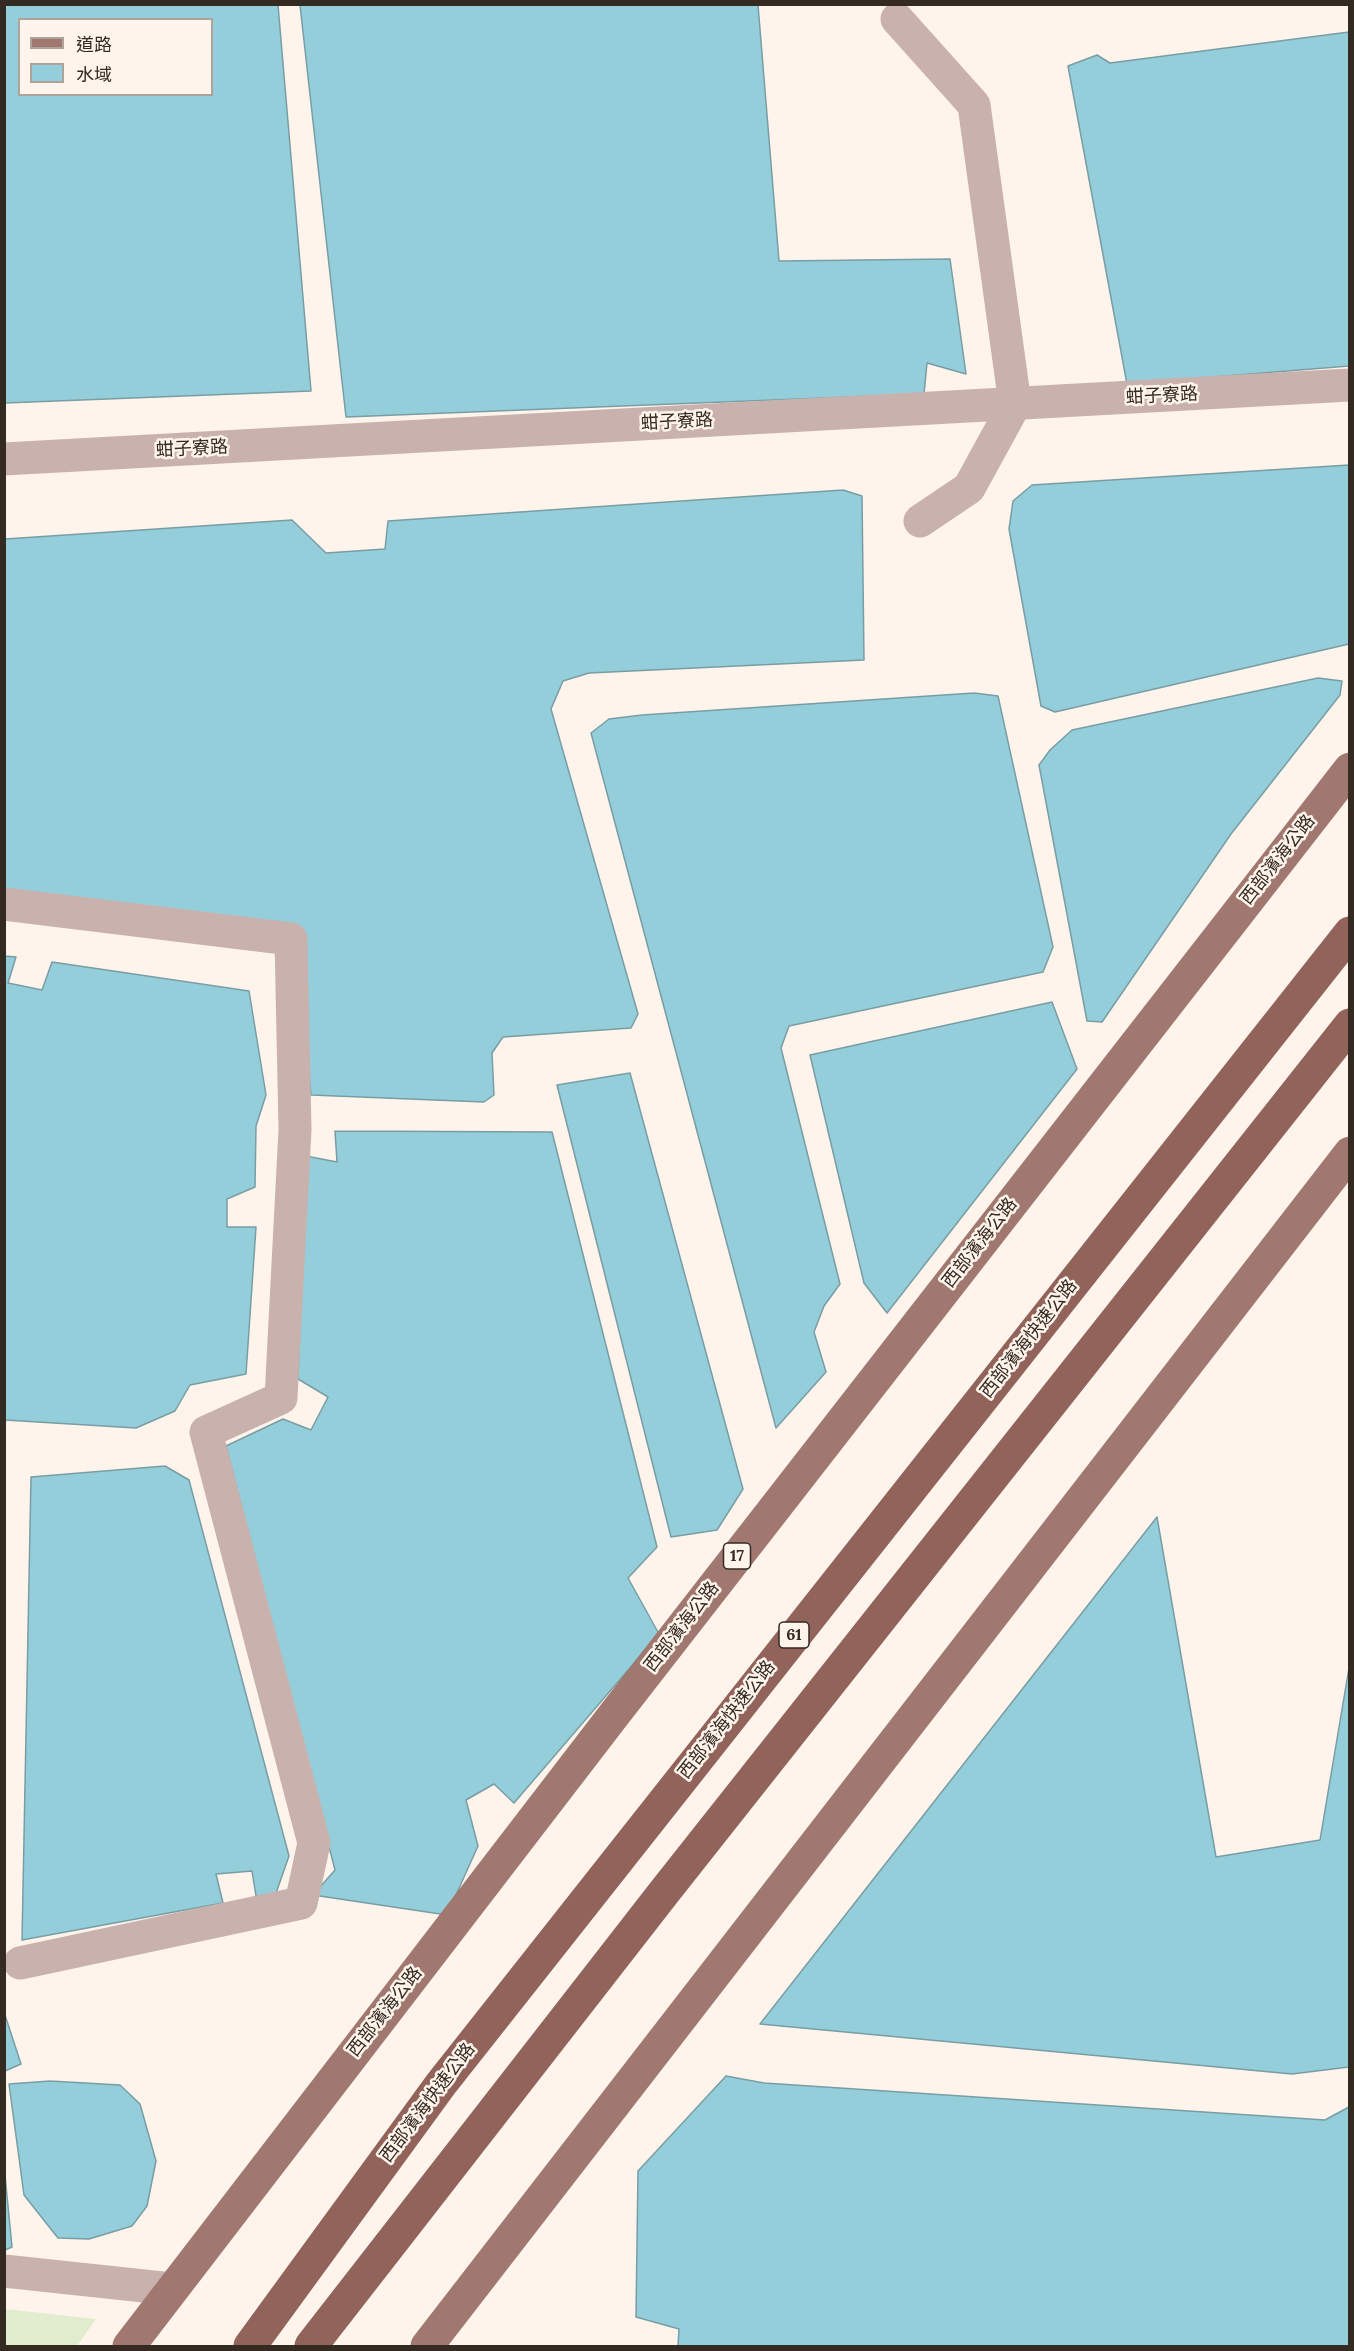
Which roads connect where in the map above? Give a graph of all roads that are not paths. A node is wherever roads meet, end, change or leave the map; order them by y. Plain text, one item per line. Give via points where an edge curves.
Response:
1 (897, 19) dead end
2 (1350, 385) edge
3 (1015, 404) junction
4 (4, 459) edge
5 (920, 521) dead end
6 (1350, 769) edge
7 (4, 904) edge
8 (1350, 933) edge
9 (1350, 1025) edge
10 (1350, 1153) edge
11 (20, 1964) dead end
12 (4, 2271) edge
13 (172, 2289) junction
14 (129, 2346) edge
15 (250, 2346) edge
16 (311, 2346) edge
17 (427, 2346) edge

1 - 3 street via 974,105
2 - 3 street, 蚶子寮路
3 - 4 street, 蚶子寮路
3 - 5 street via 969,488
6 - 13 main road, 西部濱海公路 / 17
7 - 11 street via 291,939 295,1130 280,1398 206,1432 314,1843 301,1903
8 - 15 highway, 西部濱海快速公路 / 61 via 441,2084
9 - 16 highway via 664,1891
10 - 17 main road
12 - 13 street
13 - 14 main road, 西部濱海公路 / 17

